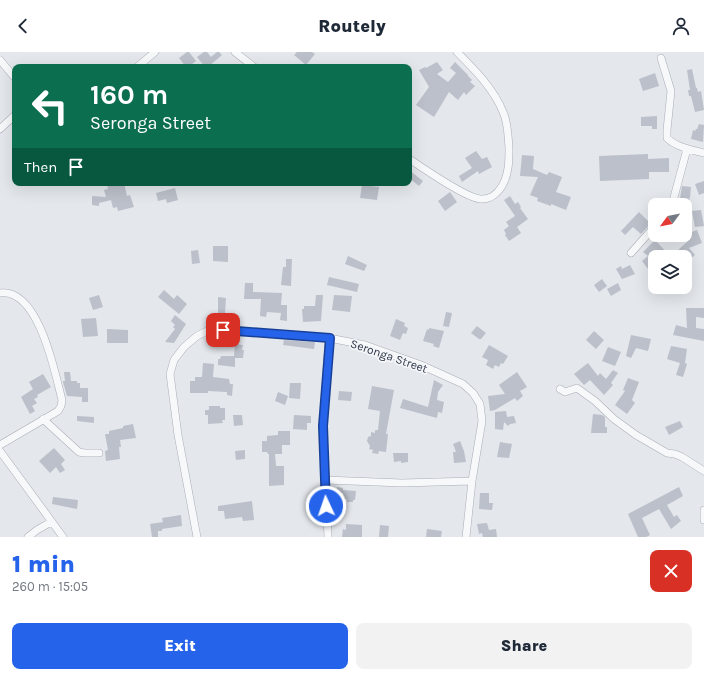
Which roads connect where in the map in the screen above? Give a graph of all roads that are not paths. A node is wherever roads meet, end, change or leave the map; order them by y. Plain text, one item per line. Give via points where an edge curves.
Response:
1 (155, 52) edge
2 (235, 52) edge
3 (457, 52) edge
4 (661, 58) dead end
5 (0, 60) edge
6 (140, 64) edge
7 (250, 64) edge
8 (12, 74) edge
9 (12, 118) edge
10 (0, 129) edge
11 (687, 149) junction
12 (704, 153) edge
13 (412, 161) edge
14 (674, 198) edge
15 (648, 234) edge
16 (631, 253) dead end
17 (0, 294) edge
18 (330, 338) junction
19 (560, 389) dead end
20 (43, 419) junction
21 (0, 445) edge
22 (0, 451) edge
23 (99, 453) dead end
24 (704, 471) edge
25 (325, 480) junction
26 (472, 481) junction
27 (704, 510) edge
28 (704, 520) edge
29 (51, 522) junction
30 (28, 537) edge
31 (63, 537) edge
32 (196, 537) edge
33 (328, 537) edge
34 (466, 537) edge

1 - 6 street
2 - 7 street
3 - 13 street via 484,82 504,113 509,155 506,180 491,198 480,199 468,195
4 - 11 street via 671,91 667,138
5 - 8 street
9 - 10 street
11 - 12 street
11 - 14 street
15 - 16 street
17 - 20 street via 22,299 32,311 47,347 62,400 58,411
18 - 25 street via 323,426
18 - 26 street, Seronga Street via 365,345 421,366 463,384 474,393 480,404 482,421
18 - 32 street, Seronga Street via 207,331 196,336 174,360 170,374
19 - 24 street via 565,392 577,388 614,419 657,448 682,457
20 - 21 street
20 - 23 street via 79,452
22 - 29 street
25 - 26 street via 402,483
25 - 33 street
26 - 34 street, Seronga Street
27 - 28 street
29 - 30 street
29 - 31 street

